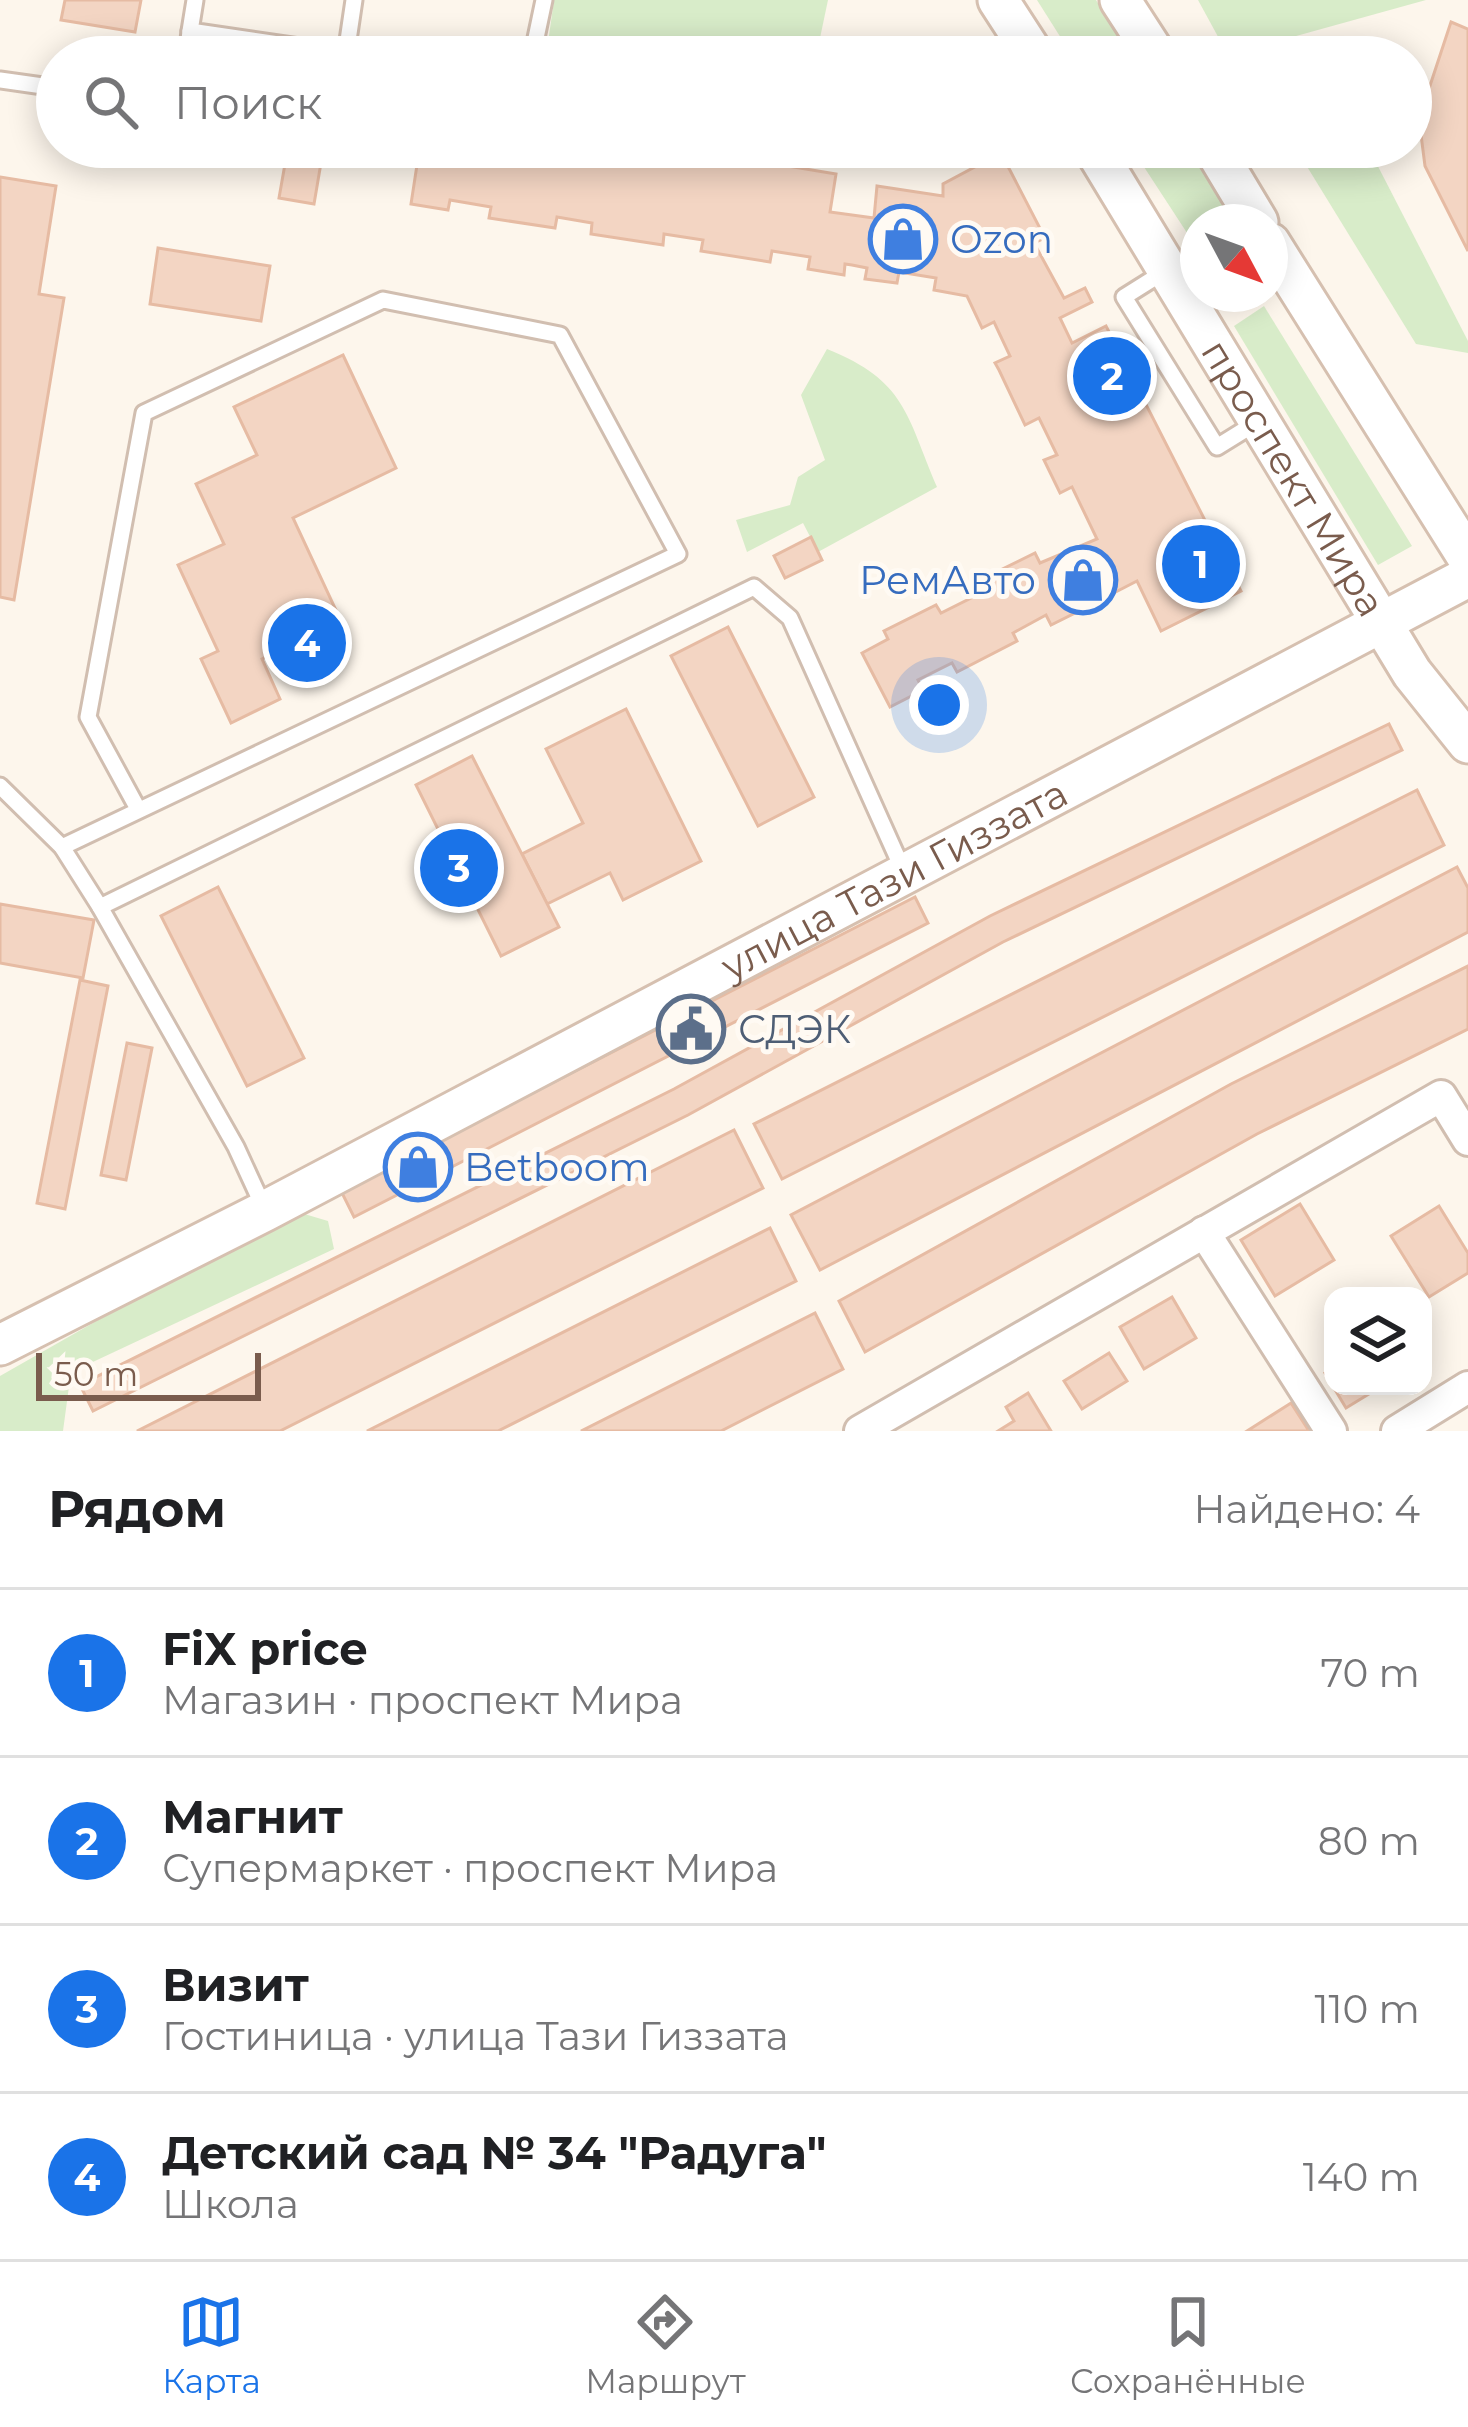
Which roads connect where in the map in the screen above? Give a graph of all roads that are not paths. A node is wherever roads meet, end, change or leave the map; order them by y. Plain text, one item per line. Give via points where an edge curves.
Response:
1 (195, 0) edge
2 (354, 0) edge
3 (544, 0) edge
4 (998, 0) edge
5 (1120, 0) edge
6 (190, 31) junction
7 (190, 36) edge
8 (224, 36) edge
9 (349, 36) edge
10 (536, 36) edge
11 (1021, 36) edge
12 (1143, 36) edge
13 (0, 80) edge
14 (36, 85) edge
15 (1106, 168) edge
16 (1225, 168) edge
17 (1246, 204) edge
18 (1170, 268) junction
19 (1288, 274) edge
20 (1180, 279) edge
21 (1205, 312) edge
22 (1259, 420) junction
23 (1468, 558) edge
24 (1468, 577) edge
25 (1381, 620) junction
26 (1468, 743) edge
27 (0, 786) edge
28 (138, 809) junction
29 (62, 848) junction
30 (903, 870) junction
31 (100, 907) junction
32 (1468, 1140) edge
33 (266, 1211) junction
34 (1204, 1232) junction
35 (0, 1345) edge
36 (1468, 1388) edge
37 (860, 1431) edge
38 (1331, 1431) edge
39 (1397, 1431) edge

1 - 6 lane
2 - 9 lane
3 - 10 lane
4 - 11 street
5 - 12 street
6 - 7 lane
6 - 8 lane
13 - 14 lane
15 - 18 street, проспект Мира
16 - 17 street
18 - 20 street, проспект Мира
18 - 22 lane via 1124,297 1217,447
19 - 23 street
21 - 22 street, проспект Мира
22 - 25 street, проспект Мира
24 - 25 street, улица Тази Гиззата
25 - 26 street, проспект Мира
25 - 30 street, улица Тази Гиззата
27 - 29 lane
28 - 28 lane via 678,554 560,335 383,299 144,413 88,717
28 - 29 lane
29 - 31 lane
30 - 31 lane via 790,619 754,587
30 - 33 street, улица Тази Гиззата
31 - 33 lane
32 - 34 street via 1441,1096
33 - 35 street, улица Тази Гиззата
34 - 37 street
34 - 38 street
36 - 39 street

